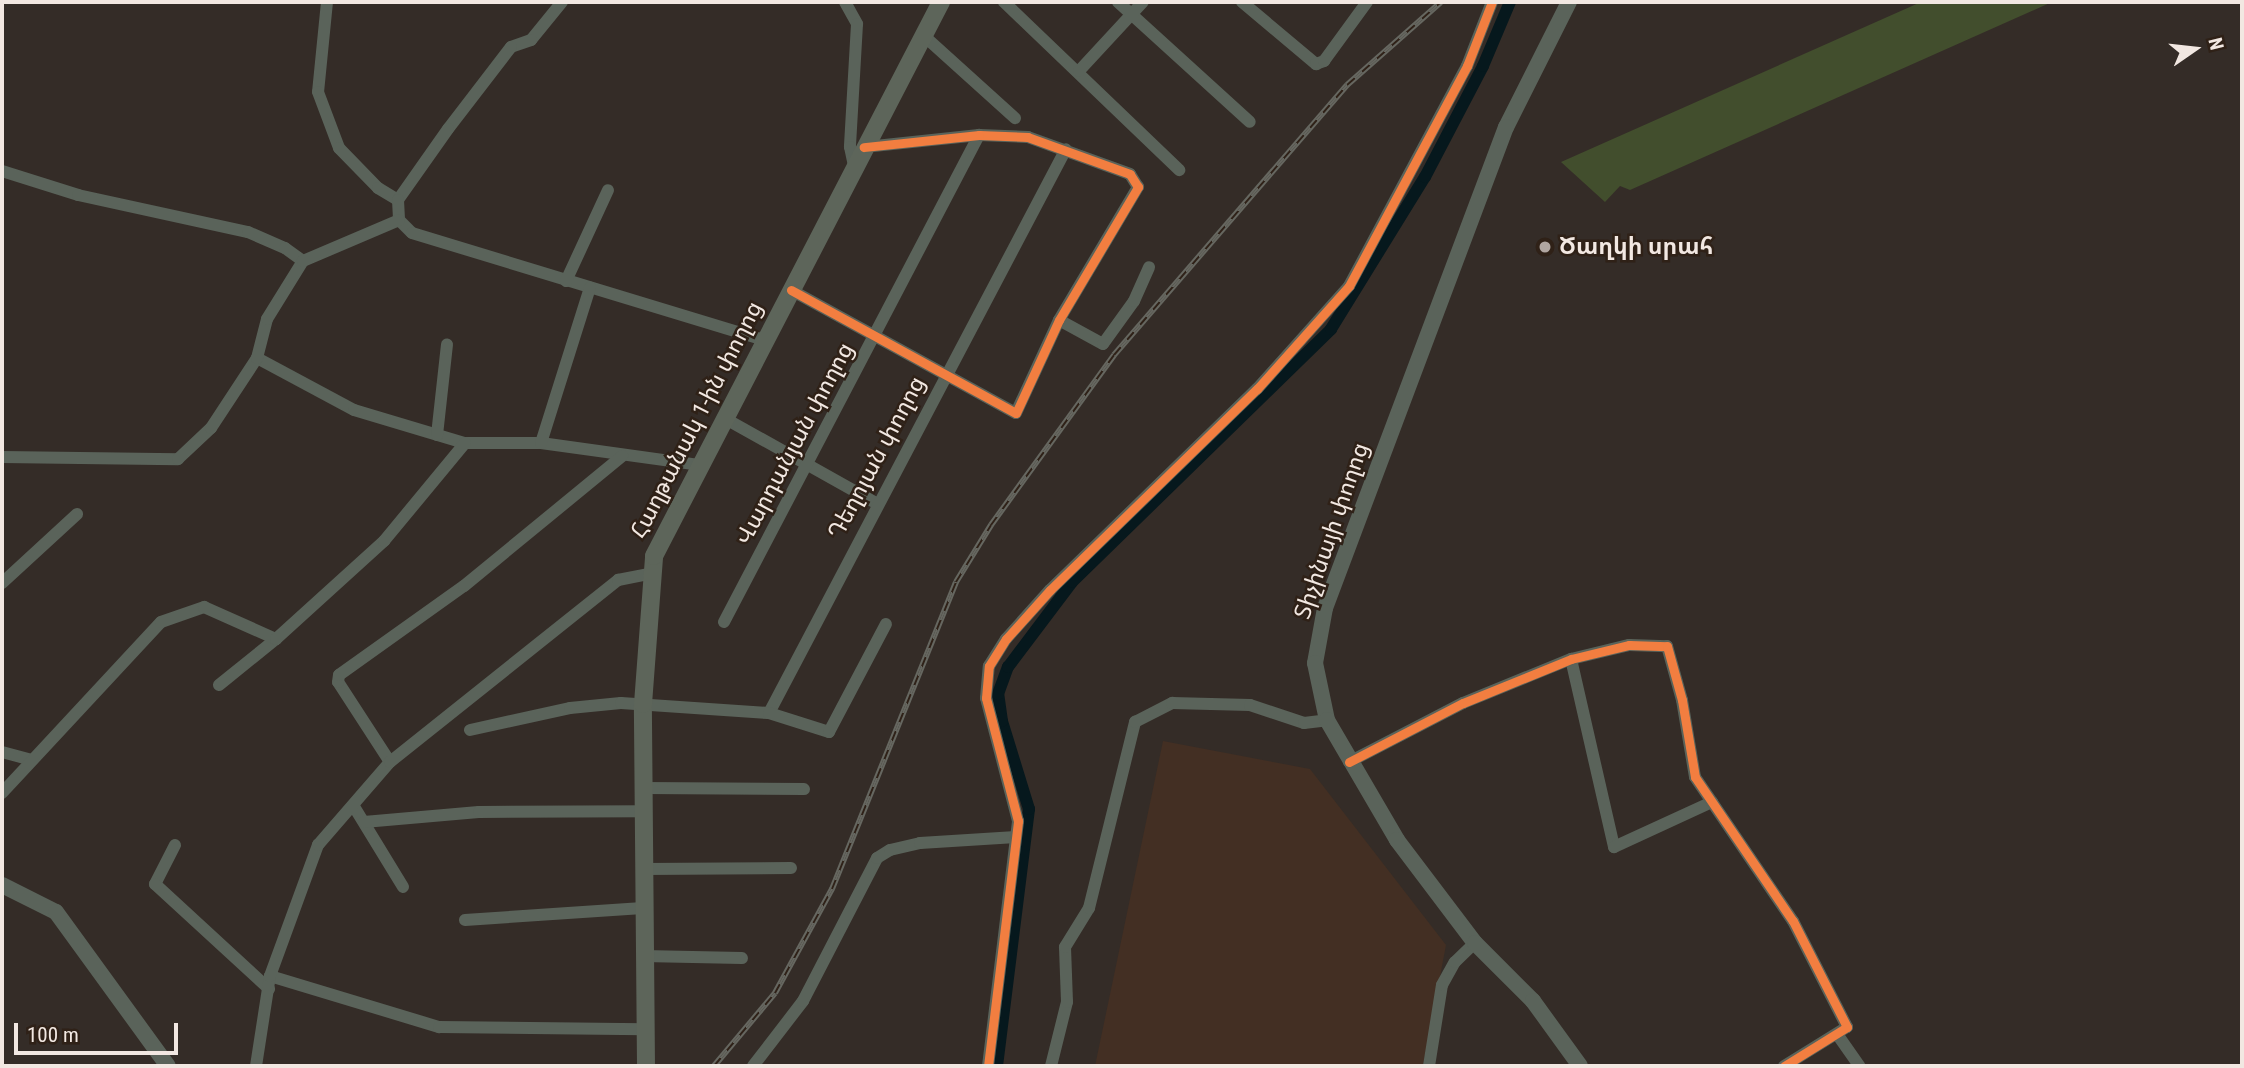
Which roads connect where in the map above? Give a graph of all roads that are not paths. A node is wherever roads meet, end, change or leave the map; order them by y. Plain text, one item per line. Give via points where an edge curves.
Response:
1 (327, 2) edge
2 (562, 2) edge
3 (845, 2) edge
4 (941, 2) edge
5 (1004, 2) edge
6 (1118, 2) edge
7 (1143, 2) edge
8 (1242, 2) edge
9 (1367, 2) edge
10 (1492, 2) edge
11 (1569, 2) edge
12 (1132, 15) junction
13 (923, 35) junction
14 (1079, 71) junction
15 (1015, 118) dead end
16 (1250, 122) dead end
17 (979, 135) junction
18 (864, 147) junction
19 (1066, 149) junction
20 (854, 166) junction
21 (1179, 170) dead end
22 (2, 171) edge
23 (608, 190) dead end
24 (398, 200) junction
25 (399, 220) junction
26 (303, 261) junction
27 (1149, 267) dead end
28 (566, 281) junction
29 (590, 288) junction
30 (791, 290) junction
31 (1059, 320) junction
32 (876, 338) junction
33 (765, 340) junction
34 (447, 345) dead end
35 (257, 358) junction
36 (943, 377) junction
37 (724, 418) junction
38 (437, 435) junction
39 (465, 443) junction
40 (541, 443) junction
41 (622, 456) junction
42 (2, 457) edge
43 (700, 465) junction
44 (806, 466) junction
45 (876, 503) junction
46 (77, 514) dead end
47 (650, 574) junction
48 (2, 583) edge
49 (724, 622) dead end
50 (886, 624) dead end
51 (276, 639) junction
52 (1572, 659) junction
53 (219, 685) dead end
54 (643, 704) junction
55 (769, 713) junction
56 (1327, 720) junction
57 (470, 730) dead end
58 (2, 752) edge
59 (32, 760) junction
60 (390, 762) junction
61 (1349, 762) junction
62 (643, 788) junction
63 (804, 789) dead end
64 (2, 793) edge
65 (1712, 802) junction
66 (353, 805) junction
67 (643, 811) junction
68 (363, 822) junction
69 (1016, 837) junction
70 (175, 845) dead end
71 (791, 868) dead end
72 (644, 869) junction
73 (2, 885) edge
74 (403, 887) dead end
75 (643, 908) junction
76 (465, 920) dead end
77 (1475, 943) junction
78 (643, 956) junction
79 (742, 957) dead end
80 (269, 982) junction
81 (645, 1029) junction
82 (1837, 1034) junction
83 (168, 1066) edge
84 (256, 1066) edge
85 (646, 1066) edge
86 (752, 1066) edge
87 (988, 1066) edge
88 (1051, 1066) edge
89 (1429, 1066) edge
90 (1580, 1066) edge
91 (1784, 1066) edge
92 (1859, 1066) edge

1 - 24 street via 318,92 339,148 378,188
2 - 24 street via 531,40 511,47
3 - 20 street via 857,24 850,147
4 - 13 main road, Հաղթանակ 1-ին փողոց
5 - 14 street
6 - 12 street
7 - 12 street
8 - 9 street via 1316,64 1324,61
10 - 69 street via 1467,66 1349,286 1257,388 1050,590 1006,639 989,666 986,698 1018,821
11 - 56 street, Տիչինայի փողոց via 1506,127 1325,608 1315,663
12 - 14 street
12 - 16 street
13 - 15 street
13 - 18 main road, Հաղթանակ 1-ին փողոց
14 - 21 street
17 - 18 street
17 - 19 street via 1028,137
17 - 32 street, Վարդանյան փողոց
18 - 20 main road, Հաղթանակ 1-ին փողոց
19 - 31 street via 1130,174 1138,187
19 - 36 street, Դեղոյան փողոց
20 - 30 main road, Հաղթանակ 1-ին փողոց
22 - 26 street via 78,195 248,232
23 - 28 street
24 - 25 street
25 - 26 street
25 - 28 street via 412,233
26 - 35 street via 267,319
27 - 31 street via 1134,301 1103,344
28 - 29 street
29 - 33 street
29 - 40 street
30 - 32 street
30 - 33 main road, Հաղթանակ 1-ին փողոց
31 - 36 street via 1016,413
32 - 36 street
32 - 44 street, Վարդանյան փողոց
33 - 37 main road, Հաղթանակ 1-ին փողոց
34 - 38 street
35 - 38 street via 354,410
35 - 42 street via 211,429 178,459
36 - 45 street, Դեղոյան փողոց
37 - 43 main road, Հաղթանակ 1-ին փողոց
37 - 44 street
38 - 39 street
39 - 40 street
39 - 51 street via 384,541
40 - 41 street
41 - 43 street
41 - 60 street via 464,586 339,674 338,682
43 - 47 main road, Հաղթանակ 1-ին փողոց via 660,541
44 - 45 street
44 - 49 street, Վարդանյան փողոց
45 - 55 street, Դեղոյան փողոց
46 - 48 street
47 - 54 main road, Հաղթանակ 1-ին փողոց
47 - 60 street via 618,580
50 - 55 street via 833,730 824,732
51 - 53 street
51 - 59 street via 204,607 160,622
52 - 61 street via 1463,703
52 - 65 street via 1629,645 1667,646 1695,777
52 - 65 street via 1614,846
54 - 55 street
54 - 57 street via 570,708
54 - 62 main road, Հաղթանակ 1-ին փողոց
56 - 61 street, Տիչինայի փողոց
56 - 88 street via 1304,723 1250,705 1172,704 1135,722 1089,908 1065,947 1067,1002
58 - 59 street
59 - 64 street
60 - 66 street
61 - 77 street, Տիչինայի փողոց via 1397,840
62 - 63 street
62 - 67 main road, Հաղթանակ 1-ին փողոց
65 - 82 street via 1793,921 1847,1027
66 - 68 street
66 - 80 street via 318,845
67 - 68 street via 479,812
67 - 72 main road, Հաղթանակ 1-ին փողոց
68 - 74 street
69 - 86 street via 920,844 890,850 877,858 803,1001
69 - 87 street
70 - 80 street via 155,884
71 - 72 street
72 - 75 main road, Հաղթանակ 1-ին փողոց
73 - 83 street via 56,912
75 - 76 street
75 - 78 main road, Հաղթանակ 1-ին փողոց
77 - 89 street via 1455,962 1442,985
77 - 90 street, Տիչինայի փողոց via 1533,1001
78 - 79 street
78 - 81 main road, Հաղթանակ 1-ին փողոց
80 - 81 street via 439,1027
80 - 84 street
81 - 85 main road, Հաղթանակ 1-ին փողոց
82 - 91 street
82 - 92 street

